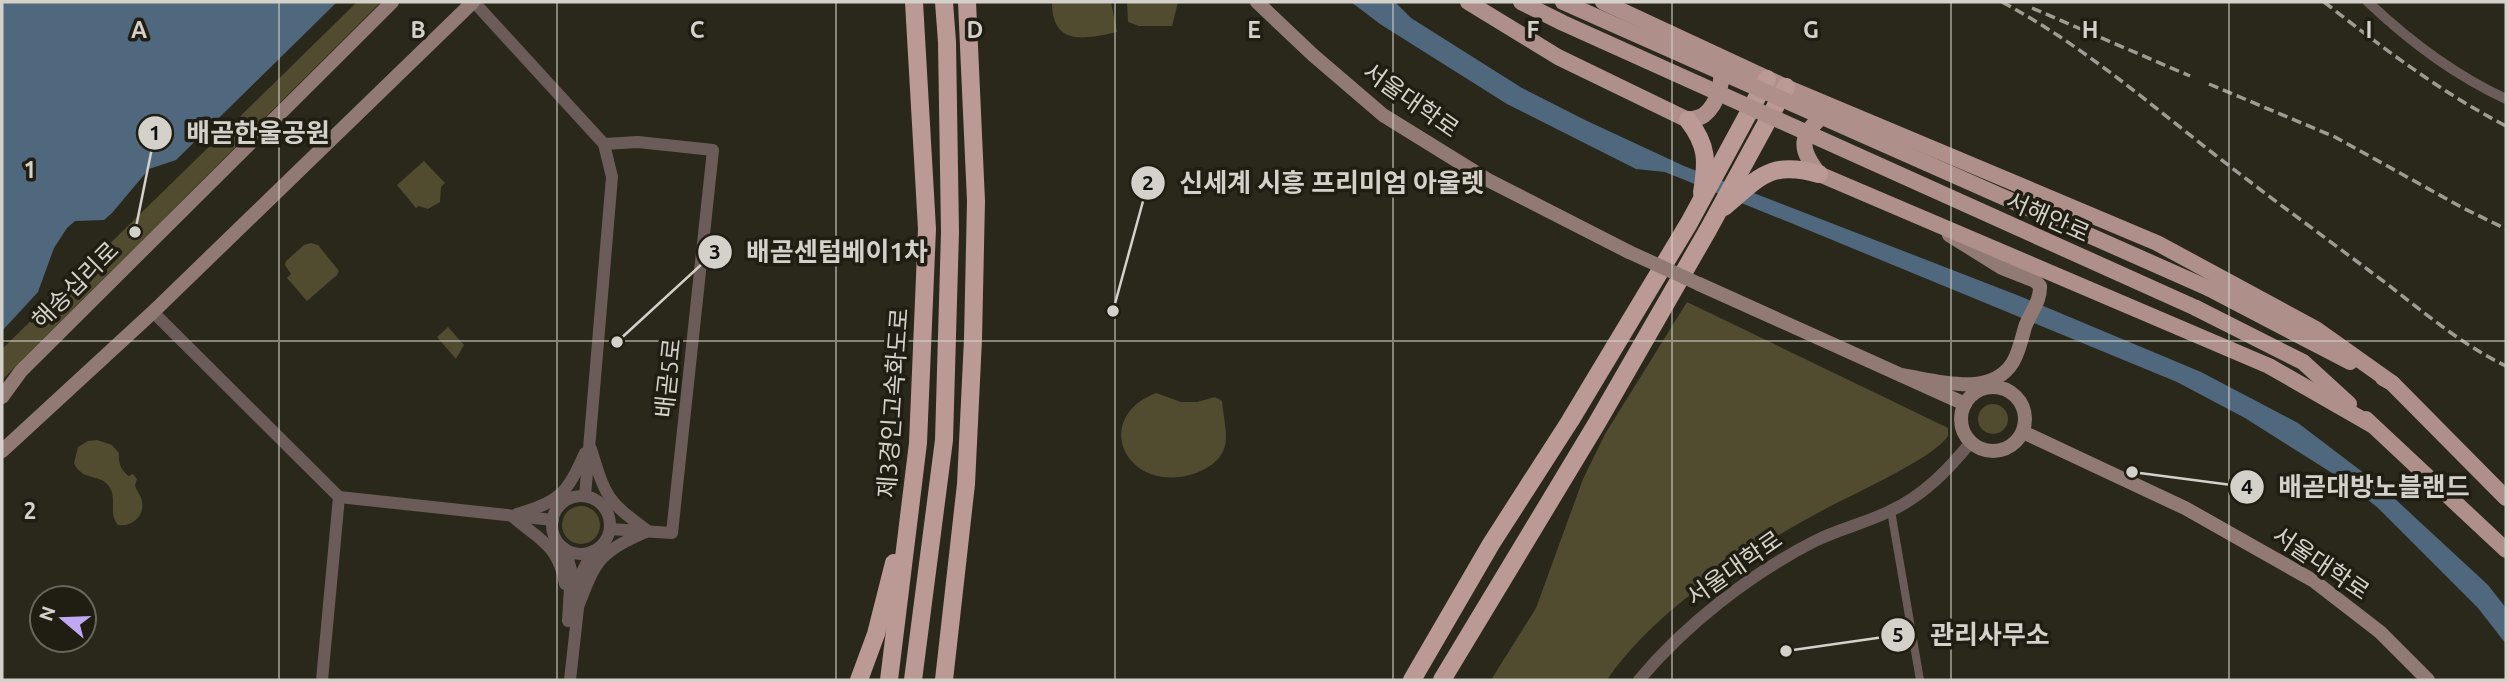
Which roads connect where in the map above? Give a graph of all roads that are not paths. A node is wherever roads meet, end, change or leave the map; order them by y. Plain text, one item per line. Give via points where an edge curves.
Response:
1 (392, 2) edge
2 (474, 2) edge
3 (914, 2) edge
4 (944, 2) edge
5 (967, 2) edge
6 (1257, 2) edge
7 (1468, 2) edge
8 (1521, 2) edge
9 (1563, 2) edge
10 (1603, 2) edge
11 (2368, 2) edge
12 (1715, 55) junction
13 (1767, 79) junction
14 (1786, 87) junction
15 (2506, 99) edge
16 (1844, 112) junction
17 (1688, 120) junction
18 (604, 145) junction
19 (1714, 159) junction
20 (1819, 174) junction
21 (1717, 212) junction
22 (1922, 219) junction
23 (153, 312) junction
24 (2015, 366) junction
25 (1900, 375) junction
26 (2392, 383) junction
27 (1989, 387) junction
28 (2, 397) edge
29 (1965, 404) junction
30 (2372, 425) junction
31 (2023, 432) junction
32 (1971, 442) junction
33 (590, 443) junction
34 (918, 443) junction
35 (2, 451) edge
36 (585, 496) junction
37 (339, 497) junction
38 (2506, 498) edge
39 (1891, 511) junction
40 (511, 516) junction
41 (553, 520) junction
42 (610, 529) junction
43 (2486, 530) junction
44 (648, 531) junction
45 (565, 549) junction
46 (2506, 550) edge
47 (593, 551) junction
48 (2506, 560) edge
49 (573, 607) junction
50 (322, 680) edge
51 (562, 680) edge
52 (570, 680) edge
53 (859, 680) edge
54 (889, 680) edge
55 (913, 680) edge
56 (944, 680) edge
57 (1412, 680) edge
58 (1442, 680) edge
59 (1639, 680) edge
60 (1920, 680) edge
61 (2428, 680) edge

1 - 28 main road, 해송십리로 via 21,371
2 - 18 street
2 - 23 main road
3 - 34 highway, 제3경인고속화도로 via 927,229
4 - 55 highway, 제3경인고속화도로 via 950,232 944,440
5 - 56 highway via 976,201 973,339 966,484
6 - 25 main road, 서울대학로, bridge via 1383,115 1488,180 1629,252
7 - 17 main road via 1558,57
8 - 30 main road, 서해안로, bridge via 2196,308 2303,362
9 - 26 main road, 서해안로, bridge via 2208,288
10 - 12 main road
11 - 15 street via 2438,59
12 - 13 main road
12 - 17 main road via 1722,68 1714,102 1703,116
13 - 14 main road
13 - 19 highway
14 - 16 main road
14 - 21 highway
16 - 20 main road via 1827,112 1805,139 1804,153
16 - 26 main road via 2157,243 2316,329
17 - 19 highway
18 - 33 street via 612,177
18 - 44 street, 배곧5로 via 638,142 713,150 672,533
19 - 57 highway via 1689,223
20 - 21 highway via 1776,169
20 - 22 main road
21 - 58 highway
22 - 24 main road via 2040,286
22 - 30 main road via 2269,366
23 - 35 main road
23 - 37 street
24 - 25 main road via 1973,385
24 - 27 main road via 2010,377
25 - 29 main road, 서울대학로
26 - 38 main road, 서해안로
27 - 29 main road
27 - 31 main road via 2007,389 2018,398 2024,409
29 - 32 main road via 1961,424
30 - 43 main road, 서해안로
31 - 32 main road via 2004,449 1986,450
31 - 61 main road, 서울대학로 via 2185,508 2314,581 2380,632
32 - 39 street, 서울대학로 via 1929,487
33 - 36 street
33 - 40 street via 565,491 542,507
33 - 44 street via 611,502
34 - 53 highway via 885,599
34 - 54 highway, 제3경인고속화도로
36 - 41 street via 565,500
36 - 42 street via 601,503
37 - 40 street
37 - 50 street
39 - 59 street, 서울대학로 via 1814,541 1740,589 1668,647
39 - 60 street
40 - 41 street
40 - 49 street via 550,547 563,571
41 - 45 street via 554,536
42 - 44 street, 배곧5로
42 - 47 street
43 - 46 main road, 서해안로
43 - 48 main road
44 - 49 street via 600,558
45 - 47 street via 577,554
45 - 49 street
47 - 49 street
49 - 51 street
49 - 52 street

